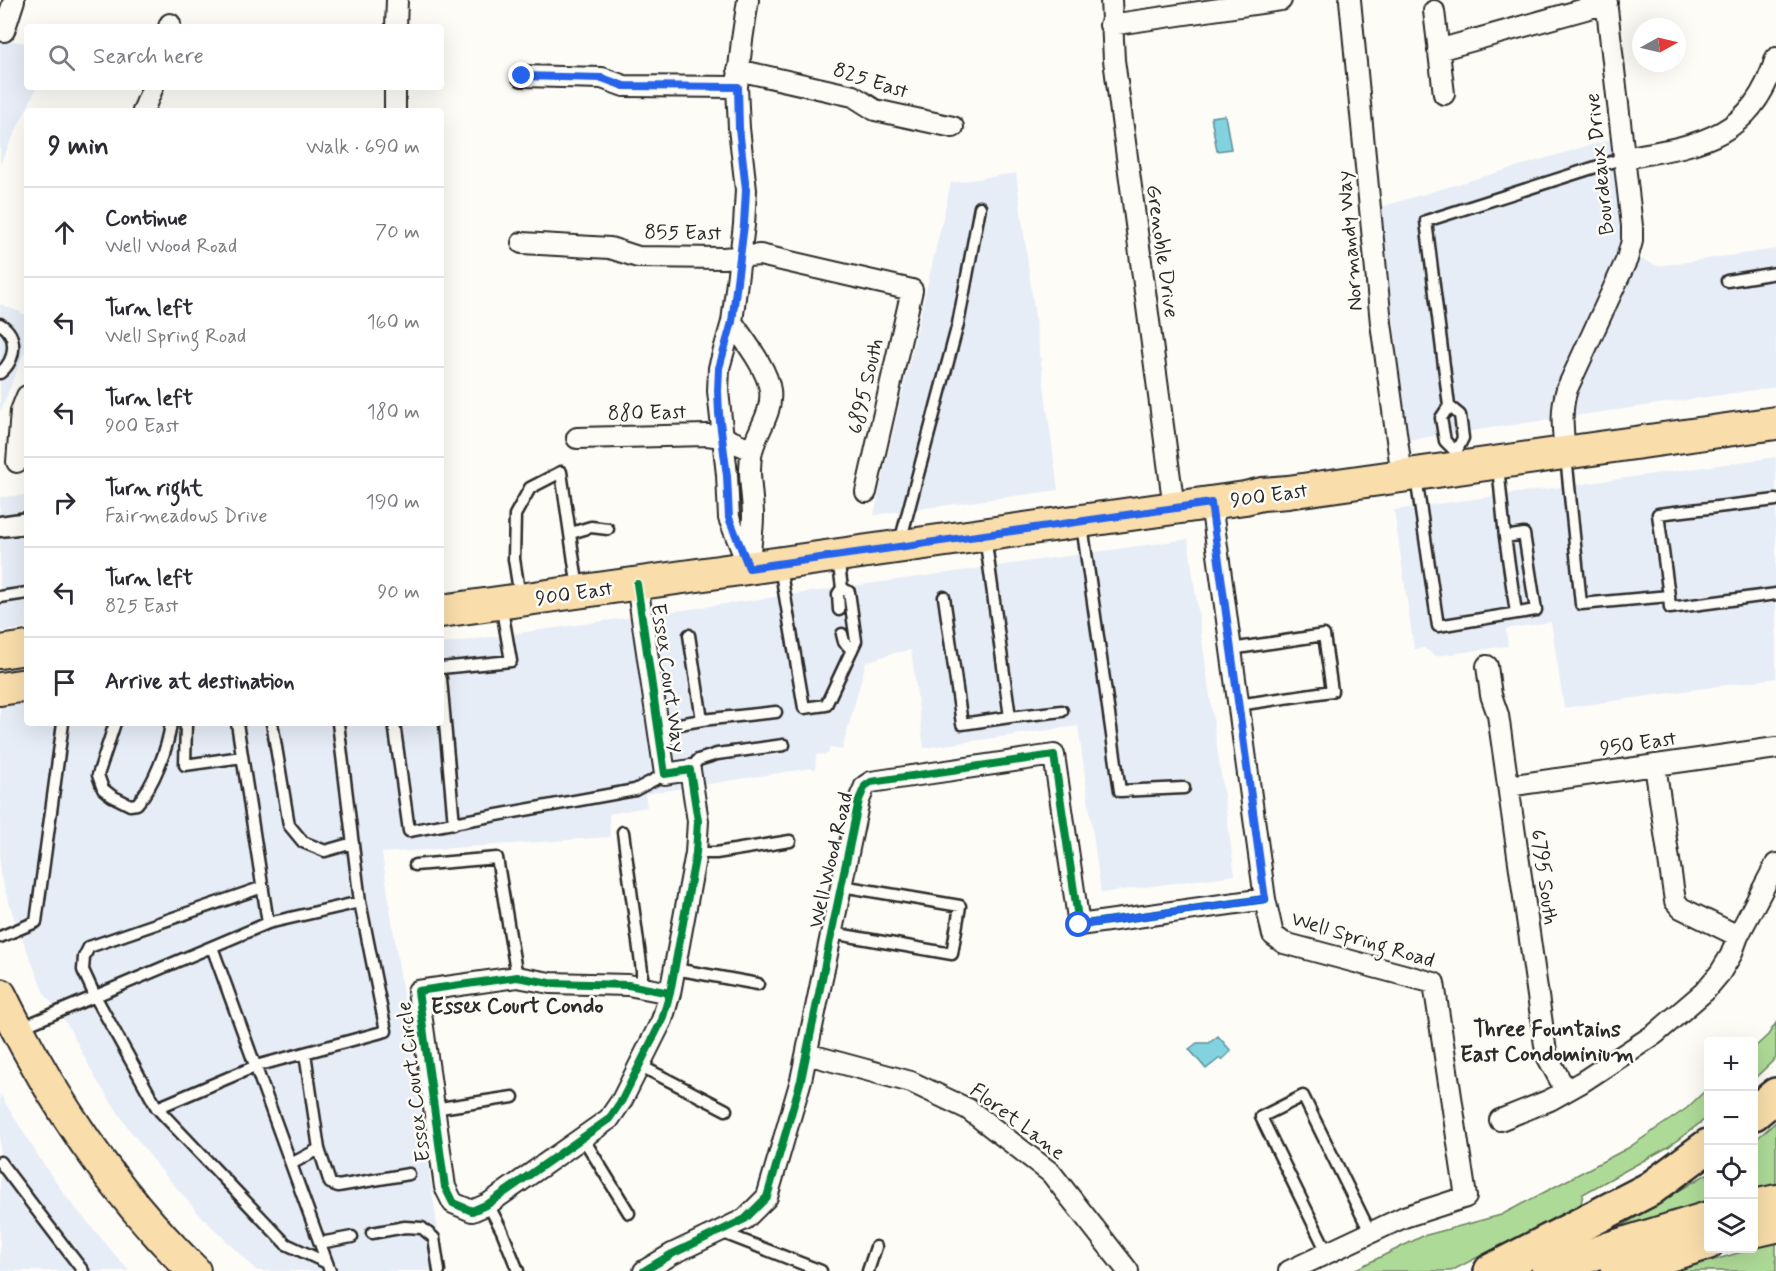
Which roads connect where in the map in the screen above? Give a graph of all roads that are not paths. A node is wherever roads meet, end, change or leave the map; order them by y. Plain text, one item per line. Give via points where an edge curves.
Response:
1 (14, 0) edge
2 (397, 0) edge
3 (748, 0) edge
4 (1111, 0) edge
5 (1281, 0) edge
6 (1350, 0) edge
7 (1606, 2) edge
8 (1434, 11) dead end
9 (396, 24) edge
10 (1110, 25) junction
11 (4, 31) dead end
12 (1438, 50) junction
13 (1776, 58) edge
14 (522, 76) dead end
15 (738, 79) junction
16 (152, 90) edge
17 (395, 90) edge
18 (1444, 94) dead end
19 (144, 108) edge
20 (395, 108) edge
21 (953, 127) dead end
22 (1624, 158) junction
23 (980, 207) dead end
24 (522, 243) dead end
25 (741, 257) junction
26 (1776, 273) edge
27 (1727, 280) dead end
28 (912, 290) joint
29 (732, 322) junction
30 (0, 324) edge
31 (0, 373) edge
32 (24, 404) edge
33 (1449, 406) junction
34 (1776, 423) edge
35 (722, 437) junction
36 (577, 438) dead end
37 (752, 450) junction
38 (1565, 453) junction
39 (1458, 460) junction
40 (17, 462) dead end
41 (1497, 463) junction
42 (1409, 475) junction
43 (866, 492) dead end
44 (1776, 500) edge
45 (1211, 503) junction
46 (1174, 508) junction
47 (24, 518) edge
48 (0, 522) edge
49 (1081, 522) junction
50 (24, 528) edge
51 (608, 529) dead end
52 (0, 531) edge
53 (571, 533) junction
54 (985, 535) junction
55 (1505, 537) junction
56 (898, 548) junction
57 (837, 557) junction
58 (780, 564) junction
59 (749, 568) junction
60 (637, 584) junction
61 (843, 588) junction
62 (579, 592) junction
63 (24, 593) edge
64 (1776, 594) edge
65 (1669, 596) junction
66 (0, 597) edge
67 (944, 597) dead end
68 (511, 602) junction
69 (839, 610) dead end
70 (444, 611) edge
71 (1516, 613) junction
72 (842, 634) dead end
73 (689, 635) dead end
74 (24, 648) edge
75 (1231, 649) junction
76 (852, 650) junction
77 (0, 652) edge
78 (1487, 666) dead end
79 (444, 668) edge
80 (24, 685) edge
81 (0, 689) edge
82 (1238, 705) junction
83 (776, 711) dead end
84 (1062, 711) dead end
85 (444, 712) edge
86 (1010, 717) junction
87 (702, 720) junction
88 (63, 726) edge
89 (114, 726) edge
90 (170, 726) edge
91 (186, 726) edge
92 (237, 726) edge
93 (272, 726) edge
94 (338, 726) edge
95 (394, 726) edge
96 (657, 728) junction
97 (784, 745) dead end
98 (1776, 748) edge
99 (242, 757) junction
100 (1655, 765) junction
101 (690, 770) junction
102 (665, 774) junction
103 (1508, 786) junction
104 (1184, 788) dead end
105 (454, 824) junction
106 (623, 832) dead end
107 (790, 841) dead end
108 (353, 843) junction
109 (696, 853) junction
110 (1776, 864) edge
111 (415, 865) dead end
112 (842, 886) junction
113 (263, 887) junction
114 (1265, 899) junction
115 (360, 902) junction
116 (268, 923) junction
117 (832, 933) junction
118 (1738, 936) junction
119 (0, 937) edge
120 (212, 947) junction
121 (675, 969) junction
122 (517, 977) junction
123 (758, 984) dead end
124 (642, 987) junction
125 (670, 993) junction
126 (0, 995) edge
127 (95, 996) junction
128 (17, 1029) junction
129 (305, 1053) junction
130 (807, 1054) junction
131 (639, 1065) junction
132 (255, 1066) junction
133 (1566, 1091) junction
134 (1776, 1095) edge
135 (513, 1097) dead end
136 (157, 1108) junction
137 (433, 1109) junction
138 (726, 1110) dead end
139 (1758, 1110) edge
140 (1500, 1119) dead end
141 (583, 1138) junction
142 (318, 1149) junction
143 (1704, 1149) edge
144 (0, 1162) edge
145 (291, 1164) junction
146 (409, 1174) dead end
147 (1776, 1201) edge
148 (488, 1204) junction
149 (1758, 1205) edge
150 (629, 1213) dead end
151 (1704, 1219) edge
152 (1776, 1226) edge
153 (1758, 1231) edge
154 (721, 1232) junction
155 (1370, 1232) junction
156 (372, 1233) dead end
157 (352, 1236) dead end
158 (320, 1243) junction
159 (1704, 1244) edge
160 (876, 1247) dead end
161 (1327, 1252) junction
162 (329, 1267) edge
163 (83, 1271) edge
164 (194, 1271) edge
165 (439, 1271) edge
166 (518, 1271) edge
167 (644, 1271) edge
168 (821, 1271) edge
169 (868, 1271) edge
170 (1128, 1271) edge
171 (1289, 1271) edge
172 (1491, 1271) edge
173 (1548, 1271) edge
174 (1617, 1271) edge

1 - 11 street
2 - 9 street
3 - 15 street
4 - 10 street, Grenoble Drive
5 - 10 street
6 - 42 street, Normandy Way via 1381,323
7 - 12 street
7 - 22 street, Bourdeaux Drive
8 - 12 street
10 - 46 street, Grenoble Drive
12 - 18 street
13 - 22 street via 1770,78 1754,105 1714,138
14 - 15 street, 825 East via 602,78 624,86
15 - 21 street, 825 East via 853,96 875,110
15 - 25 street via 746,190
16 - 19 street
17 - 20 street
22 - 33 lane via 1426,221
22 - 38 street, Bourdeaux Drive via 1632,241 1563,403
23 - 56 lane via 958,324
24 - 25 street, 855 East via 610,248 638,257
25 - 28 street, 855 East via 760,255
25 - 29 street
26 - 27 lane
28 - 43 street, 6895 South
29 - 35 street via 719,368
29 - 37 street via 765,374 770,389 767,419
30 - 31 lane via 12,336 14,347
32 - 40 street
33 - 39 lane via 1460,416 1463,438
33 - 39 lane via 1441,418 1445,441
34 - 38 main road, 900 East
35 - 36 street, 880 East
35 - 37 street, 880 East
35 - 59 street via 729,518
37 - 59 street
38 - 41 main road, 900 East
38 - 65 lane via 1581,604
39 - 41 main road, 900 East
39 - 42 main road, 900 East
41 - 55 lane
42 - 45 main road, 900 East
42 - 71 lane via 1438,626
44 - 65 lane via 1658,514
45 - 46 main road, 900 East
45 - 75 street, Well Spring Road
46 - 49 main road, 900 East
47 - 48 lane
49 - 54 main road, 900 East
49 - 104 lane via 1120,791
50 - 52 lane
51 - 53 lane via 591,527
53 - 62 lane
53 - 68 lane via 561,472 530,488 515,515
54 - 56 main road, 900 East
54 - 86 lane
55 - 71 lane
55 - 71 lane via 1524,534 1536,610
56 - 57 main road, 900 East
57 - 58 main road, 900 East
57 - 61 lane
58 - 59 main road, 900 East
58 - 76 lane via 804,708 826,705
59 - 60 main road, 900 East
60 - 62 main road, 900 East
60 - 96 street, Essex Court Way
61 - 69 lane via 838,594
61 - 76 lane via 849,592 856,641
62 - 68 main road, 900 East
63 - 66 lane
64 - 65 lane via 1670,608
67 - 86 lane via 962,724
68 - 70 main road, 900 East
68 - 79 lane via 511,661
72 - 76 lane
73 - 87 lane
74 - 77 main road
75 - 82 street, Well Spring Road
75 - 82 lane via 1324,635 1332,691
78 - 103 street, 6795 South
80 - 81 main road
82 - 114 street, Well Spring Road
83 - 87 lane
84 - 86 lane
85 - 105 lane
87 - 96 lane
88 - 119 lane via 36,922
89 - 90 lane via 98,775 103,789 130,805 143,797 165,751
91 - 99 lane via 184,765
92 - 99 lane
93 - 108 lane via 289,825 303,842 325,850
94 - 108 lane
95 - 105 lane via 409,831
96 - 102 street, Essex Court Way
97 - 101 lane via 717,754 698,760
98 - 100 street, 950 East
99 - 113 lane
100 - 103 street, 950 East
100 - 118 street via 1675,901 1681,908
101 - 102 street, Essex Court Way
101 - 109 street, Essex Court Way via 698,821
102 - 105 lane via 636,790
103 - 133 street, 6795 South via 1547,1056
106 - 124 lane
107 - 109 lane
108 - 115 lane
109 - 121 street, Essex Court Way
110 - 118 street
111 - 122 lane via 497,858
112 - 114 street, Well Wood Road via 859,800 871,782 1054,755 1079,925
112 - 117 street, Well Wood Road
112 - 117 lane via 960,906 952,954
113 - 116 lane
113 - 127 lane via 89,947 84,970
114 - 155 street, Well Spring Road via 1273,935 1284,943 1434,983 1466,1197
115 - 116 lane
115 - 129 lane via 386,1032
116 - 120 lane
117 - 130 street, Well Wood Road
118 - 133 street via 1720,974 1704,992 1655,1034
120 - 127 lane
120 - 132 lane
121 - 123 lane
121 - 125 street, Essex Court Way
122 - 124 street, Essex Court Circle via 550,983
122 - 137 street, Essex Court Circle via 418,991
124 - 125 street, Essex Court Circle
125 - 131 street, Essex Court Way via 663,1020
126 - 128 main road
127 - 128 lane
127 - 136 lane
128 - 164 main road via 101,1166 135,1209
129 - 132 lane
129 - 142 lane
130 - 154 street, Well Wood Road via 767,1197 745,1219
130 - 170 street, Floret Lane via 911,1082 968,1109 1051,1173
131 - 138 lane
131 - 141 street, Essex Court Way via 609,1119
132 - 136 lane
132 - 145 lane
133 - 140 street
134 - 139 highway
135 - 137 lane
136 - 162 lane via 286,1244
137 - 148 street, Essex Court Circle via 445,1187 453,1203 472,1211
141 - 148 street, Essex Court Way
141 - 150 lane
142 - 145 lane
142 - 146 lane via 330,1183 338,1186
143 - 172 highway via 1650,1189
144 - 163 lane
145 - 158 lane
147 - 149 main road
148 - 166 lane
151 - 173 main road
152 - 153 main road
154 - 167 street, Well Wood Road
154 - 168 lane
155 - 161 street, Well Spring Road
155 - 161 lane via 1302,1096 1261,1117
156 - 165 lane via 422,1228 434,1238
157 - 158 lane
158 - 162 lane
159 - 174 main road
160 - 169 lane
161 - 171 street, Well Spring Road

